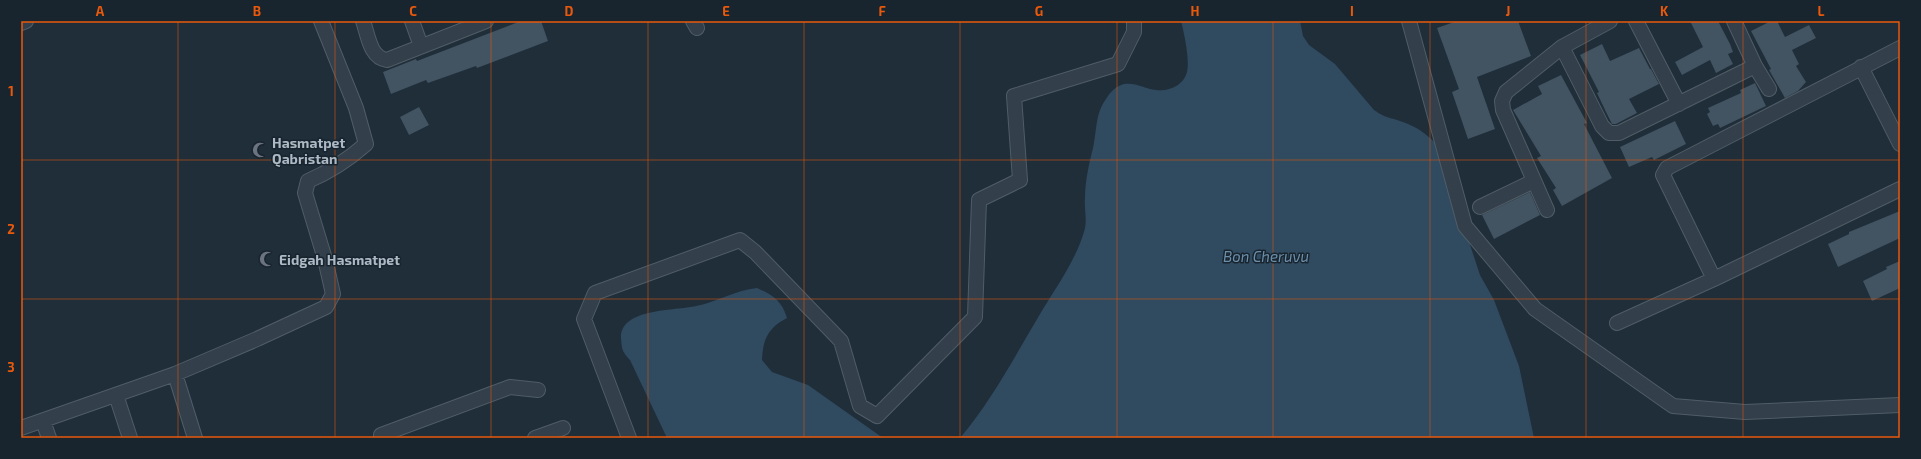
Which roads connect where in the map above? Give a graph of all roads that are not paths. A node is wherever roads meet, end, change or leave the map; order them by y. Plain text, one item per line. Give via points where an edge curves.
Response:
1 (26, 21) edge
2 (320, 21) edge
3 (363, 21) edge
4 (412, 21) edge
5 (486, 21) edge
6 (1134, 21) edge
7 (1409, 21) edge
8 (1610, 21) edge
9 (1636, 21) edge
10 (1736, 22) edge
11 (21, 23) edge
12 (421, 46) junction
13 (1562, 47) junction
14 (1900, 48) edge
15 (1755, 66) junction
16 (1861, 67) junction
17 (1769, 89) dead end
18 (1679, 104) junction
19 (1900, 144) edge
20 (1534, 181) junction
21 (1900, 189) edge
22 (1480, 207) dead end
23 (1546, 210) dead end
24 (1714, 278) junction
25 (1617, 323) dead end
26 (175, 374) junction
27 (538, 390) dead end
28 (116, 395) junction
29 (1900, 405) edge
30 (43, 421) junction
31 (21, 428) edge
32 (562, 428) dead end
33 (378, 437) edge
34 (49, 438) edge
35 (130, 438) edge
36 (195, 438) edge
37 (535, 438) edge
38 (629, 438) edge

1 - 11 street
2 - 26 street via 356,108 366,144 324,174 308,181 305,193 325,259 332,294 326,307
3 - 12 street via 374,54 380,59 387,60
4 - 12 street
5 - 12 street
6 - 38 street via 1134,32 1118,64 1014,96 1020,180 979,200 975,317 877,416 860,406 841,342 755,252 740,240 595,293 584,318
7 - 29 street via 1465,226 1535,309 1674,406 1745,412
8 - 13 street
9 - 18 street
10 - 15 street
13 - 18 street via 1602,126 1609,132 1619,133
13 - 20 street via 1506,92 1502,101 1503,110
14 - 16 street
15 - 17 street
15 - 18 street
16 - 19 street
16 - 24 street via 1664,171 1663,175
20 - 22 street
20 - 23 street
21 - 24 street
24 - 25 street
26 - 28 street
26 - 36 street
27 - 33 street via 510,387
28 - 30 street
28 - 35 street
30 - 31 street
30 - 34 street
32 - 37 street

